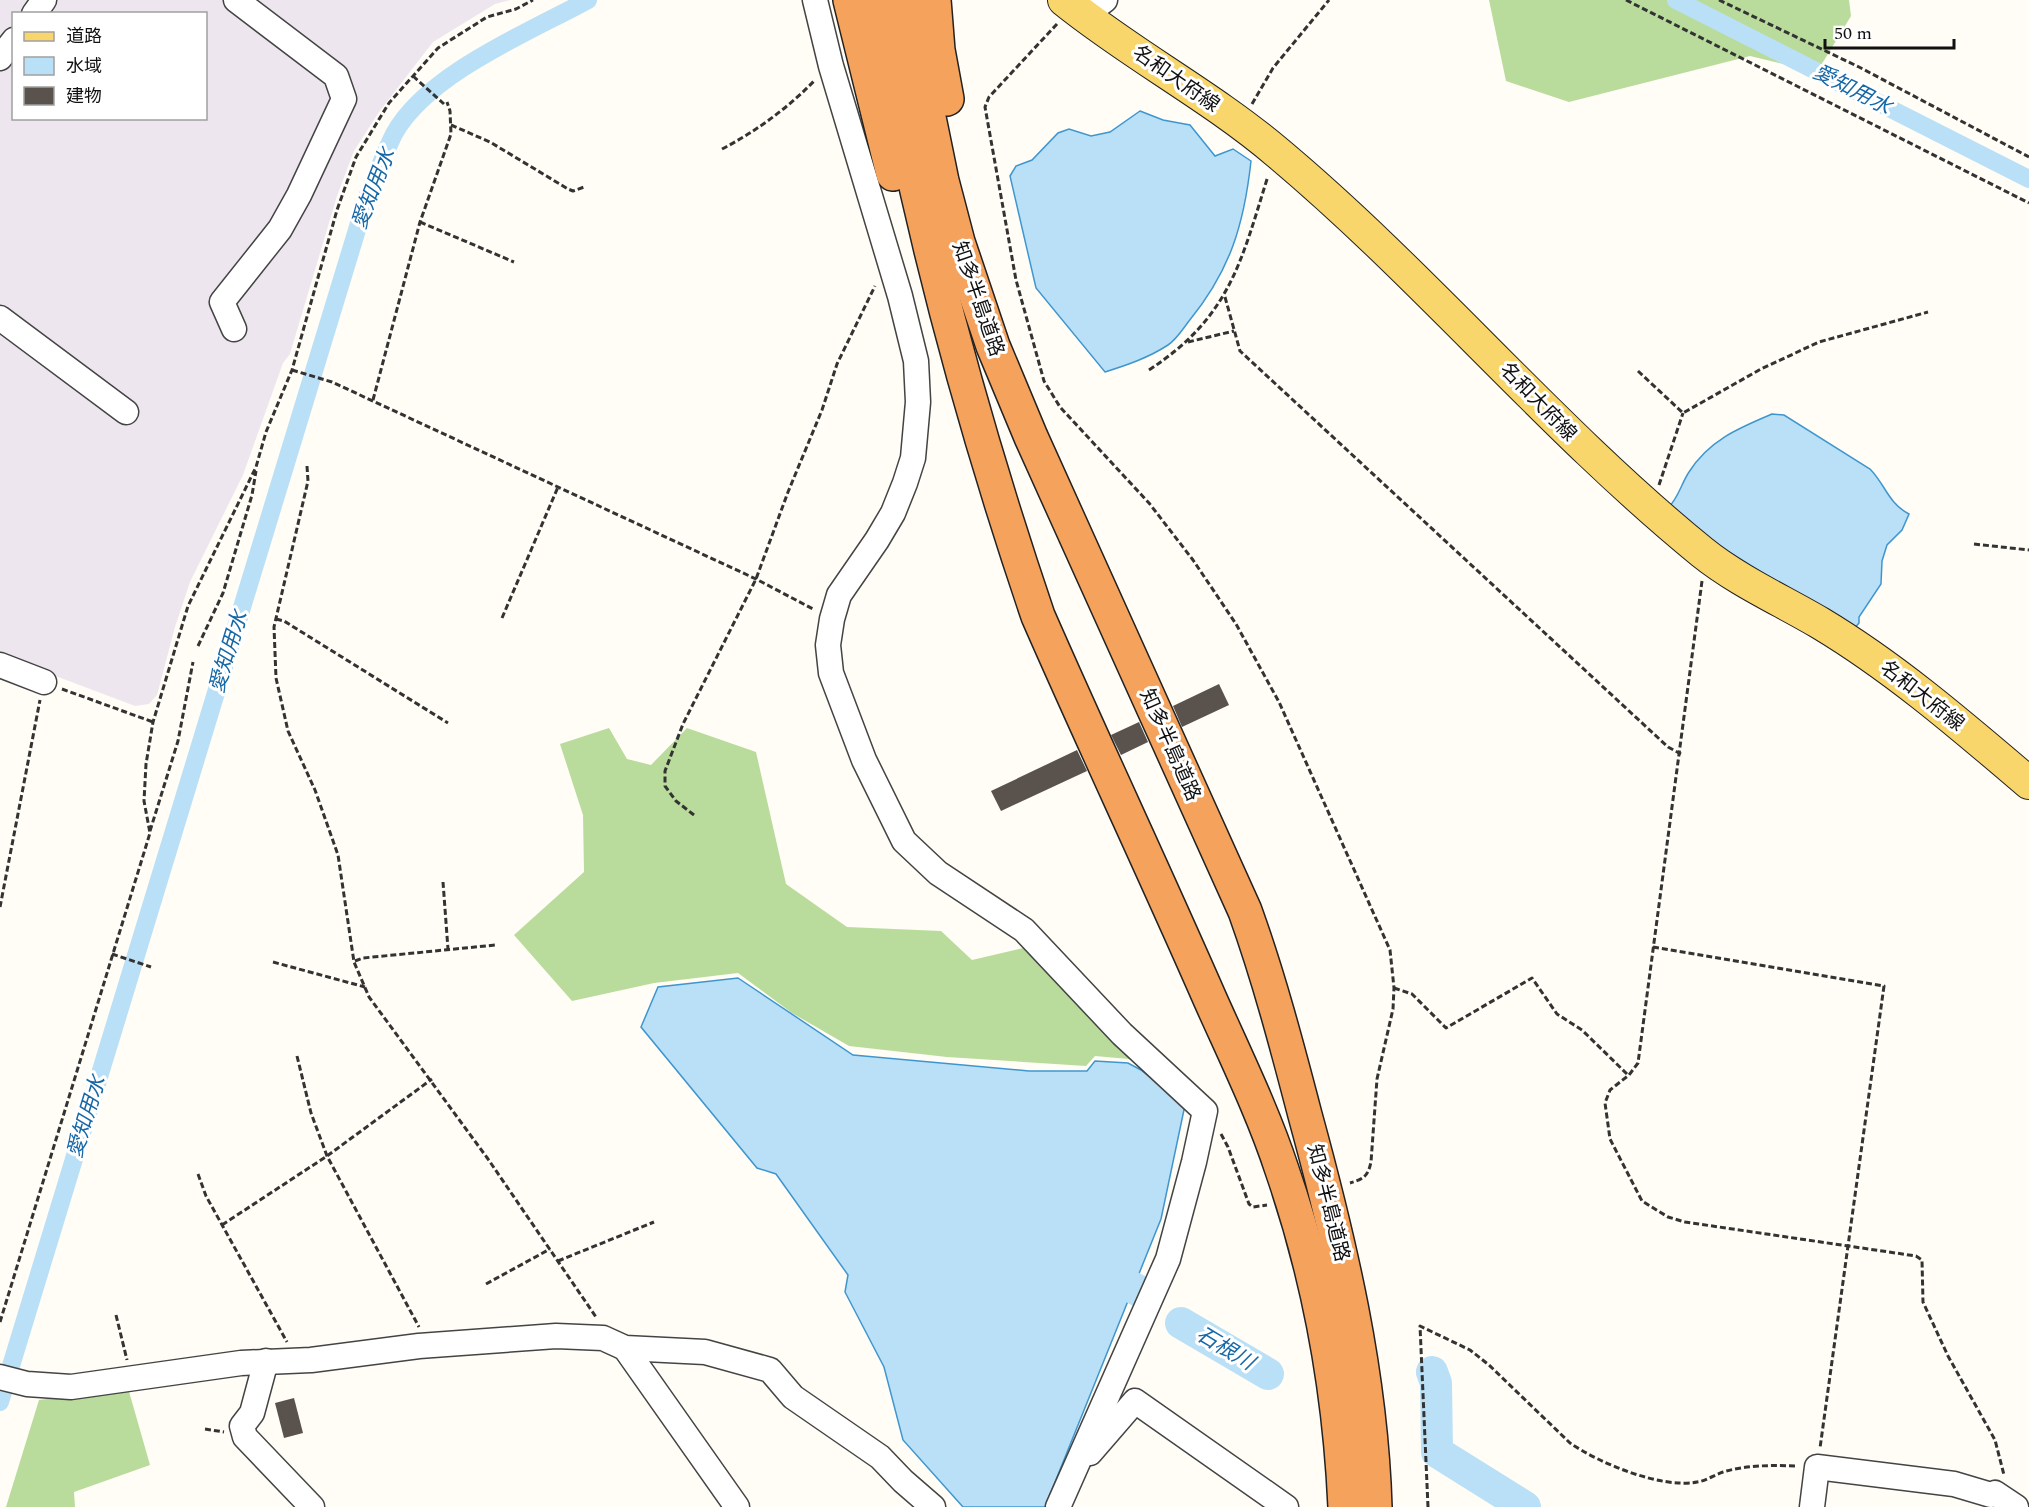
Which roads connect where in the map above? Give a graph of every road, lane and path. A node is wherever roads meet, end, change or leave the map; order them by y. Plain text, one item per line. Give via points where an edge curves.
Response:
1 (236, 0) edge
2 (533, 0) edge
3 (815, 0) edge
4 (850, 0) edge
5 (879, 0) edge
6 (905, 0) edge
7 (934, 0) edge
8 (1329, 0) edge
9 (1626, 0) edge
10 (1719, 0) edge
11 (1081, 6) edge
12 (12, 43) edge
13 (0, 58) edge
14 (831, 66) junction
15 (413, 76) junction
16 (1240, 124) junction
17 (451, 125) junction
18 (722, 149) dead end
19 (1276, 151) junction
20 (2029, 157) edge
21 (584, 187) dead end
22 (2029, 202) edge
23 (420, 222) junction
24 (514, 262) dead end
25 (890, 263) junction
26 (1225, 297) junction
27 (1928, 312) dead end
28 (0, 318) edge
29 (234, 329) dead end
30 (1234, 331) junction
31 (1186, 342) junction
32 (993, 346) junction
33 (292, 370) junction
34 (1149, 370) dead end
35 (1638, 371) dead end
36 (969, 387) junction
37 (373, 401) junction
38 (126, 412) dead end
39 (1683, 413) junction
40 (307, 466) dead end
41 (256, 467) junction
42 (559, 487) junction
43 (1648, 506) junction
44 (1974, 544) dead end
45 (2029, 550) edge
46 (1706, 555) junction
47 (756, 579) junction
48 (502, 618) dead end
49 (276, 619) junction
50 (832, 619) junction
51 (198, 646) dead end
52 (193, 662) dead end
53 (0, 665) edge
54 (44, 682) junction
55 (153, 722) junction
56 (448, 723) dead end
57 (1681, 754) junction
58 (2029, 783) edge
59 (694, 815) dead end
60 (150, 833) junction
61 (443, 882) dead end
62 (0, 907) edge
63 (496, 945) dead end
64 (1653, 947) junction
65 (448, 950) junction
66 (112, 954) junction
67 (273, 962) dead end
68 (354, 962) junction
69 (151, 967) dead end
70 (365, 987) junction
71 (1394, 988) junction
72 (297, 1056) dead end
73 (1629, 1075) junction
74 (432, 1080) junction
75 (1205, 1111) junction
76 (327, 1156) junction
77 (198, 1174) dead end
78 (1350, 1183) dead end
79 (1275, 1203) dead end
80 (654, 1222) dead end
81 (222, 1225) junction
82 (1848, 1246) junction
83 (550, 1249) junction
84 (558, 1261) junction
85 (486, 1284) dead end
86 (116, 1315) dead end
87 (0, 1322) edge
88 (603, 1338) junction
89 (425, 1345) junction
90 (625, 1348) junction
91 (293, 1360) junction
92 (266, 1361) junction
93 (0, 1377) edge
94 (132, 1379) junction
95 (1078, 1461) junction
96 (1817, 1467) junction
97 (1995, 1493) junction
98 (312, 1507) edge
99 (737, 1507) edge
100 (933, 1507) edge
101 (1058, 1507) edge
102 (1286, 1507) edge
103 (1345, 1507) edge
104 (1375, 1507) edge
105 (1428, 1507) edge
106 (1812, 1507) edge
107 (2016, 1507) edge

1 - 29 street via 336,76 344,99 280,229 222,302
2 - 15 path via 464,29 438,48
3 - 14 street
4 - 36 highway via 889,161 928,298
5 - 36 highway, 知多半島道路 via 918,187
6 - 32 highway, 知多半島道路 via 942,181
7 - 32 highway via 938,50
8 - 16 path via 1273,68
9 - 22 path
10 - 20 path via 1859,67
11 - 16 main road, 名和大府線
11 - 71 path via 989,97 984,107 1016,280 1044,381 1060,407 1149,503 1236,624 1279,702 1365,890 1390,950
12 - 13 street
14 - 18 path via 797,98 744,138
14 - 25 street
15 - 17 path via 445,103
15 - 33 path via 389,103 356,157
16 - 19 main road, 名和大府線
17 - 21 path via 490,142 568,189
17 - 23 path
19 - 26 path via 1239,267
19 - 43 main road, 名和大府線 via 1411,274 1576,441
23 - 24 path
23 - 37 path
25 - 47 path via 837,364
25 - 50 street via 916,361 918,402 913,458 893,513 839,595
26 - 30 path
26 - 31 path
27 - 39 path via 1819,342
28 - 38 street
30 - 31 path
30 - 57 path via 1240,351 1264,375 1668,747
31 - 34 path
32 - 104 highway, 知多半島道路 via 1245,911 1261,955 1346,1276 1368,1415
33 - 37 path via 332,382
33 - 41 path
35 - 39 path
36 - 103 highway, 知多半島道路 via 1038,616 1184,938 1283,1171 1314,1284 1325,1342
37 - 42 path
39 - 43 path via 1654,501
40 - 49 path via 308,481
41 - 51 path via 252,495 223,593
41 - 55 path via 188,606
42 - 47 path
42 - 48 path
43 - 46 main road, 名和大府線
44 - 45 path
46 - 57 path
46 - 58 main road, 名和大府線 via 1879,662
47 - 50 path
47 - 59 path via 683,724 665,771 665,786
49 - 56 path
49 - 68 path via 273,647 281,706 338,855
50 - 75 street via 828,645 831,673 864,760 904,841 938,873 1024,930 1122,1034
52 - 60 path via 178,741
53 - 54 street
54 - 55 path
54 - 62 path
55 - 60 path via 144,801
57 - 64 path
60 - 66 path
61 - 65 path
63 - 65 path
64 - 73 path via 1638,1063
64 - 82 path via 1884,986
65 - 68 path
66 - 69 path
66 - 87 path
67 - 70 path
68 - 70 path
70 - 74 path
71 - 73 path via 1412,994 1446,1028 1532,978 1557,1014 1582,1030
71 - 78 path via 1377,1080 1369,1174
72 - 76 path
73 - 82 path via 1610,1089 1605,1103 1610,1139 1642,1201 1685,1222
74 - 76 path
74 - 83 path
75 - 79 path via 1228,1147 1249,1204 1261,1207
75 - 95 street via 1168,1259
76 - 81 path
76 - 89 path via 425,1337
77 - 81 path
80 - 84 path
81 - 91 path via 290,1346
82 - 96 path
82 - 97 path via 1922,1260 1923,1302 1995,1440 2004,1477
83 - 84 path
83 - 85 path
84 - 88 path via 600,1322
86 - 94 path
88 - 89 street via 556,1336
88 - 90 street
89 - 91 street
90 - 99 street
90 - 100 street via 705,1352 770,1370 793,1397 880,1457
91 - 92 street
92 - 94 street
92 - 98 street via 252,1413 242,1426 245,1437
93 - 94 street via 27,1384 71,1387
95 - 101 street
95 - 102 street via 1088,1456 1135,1401
96 - 97 street
96 - 105 path via 1755,1467 1680,1484 1634,1473 1584,1453 1470,1350 1420,1326
96 - 106 street
97 - 107 street

